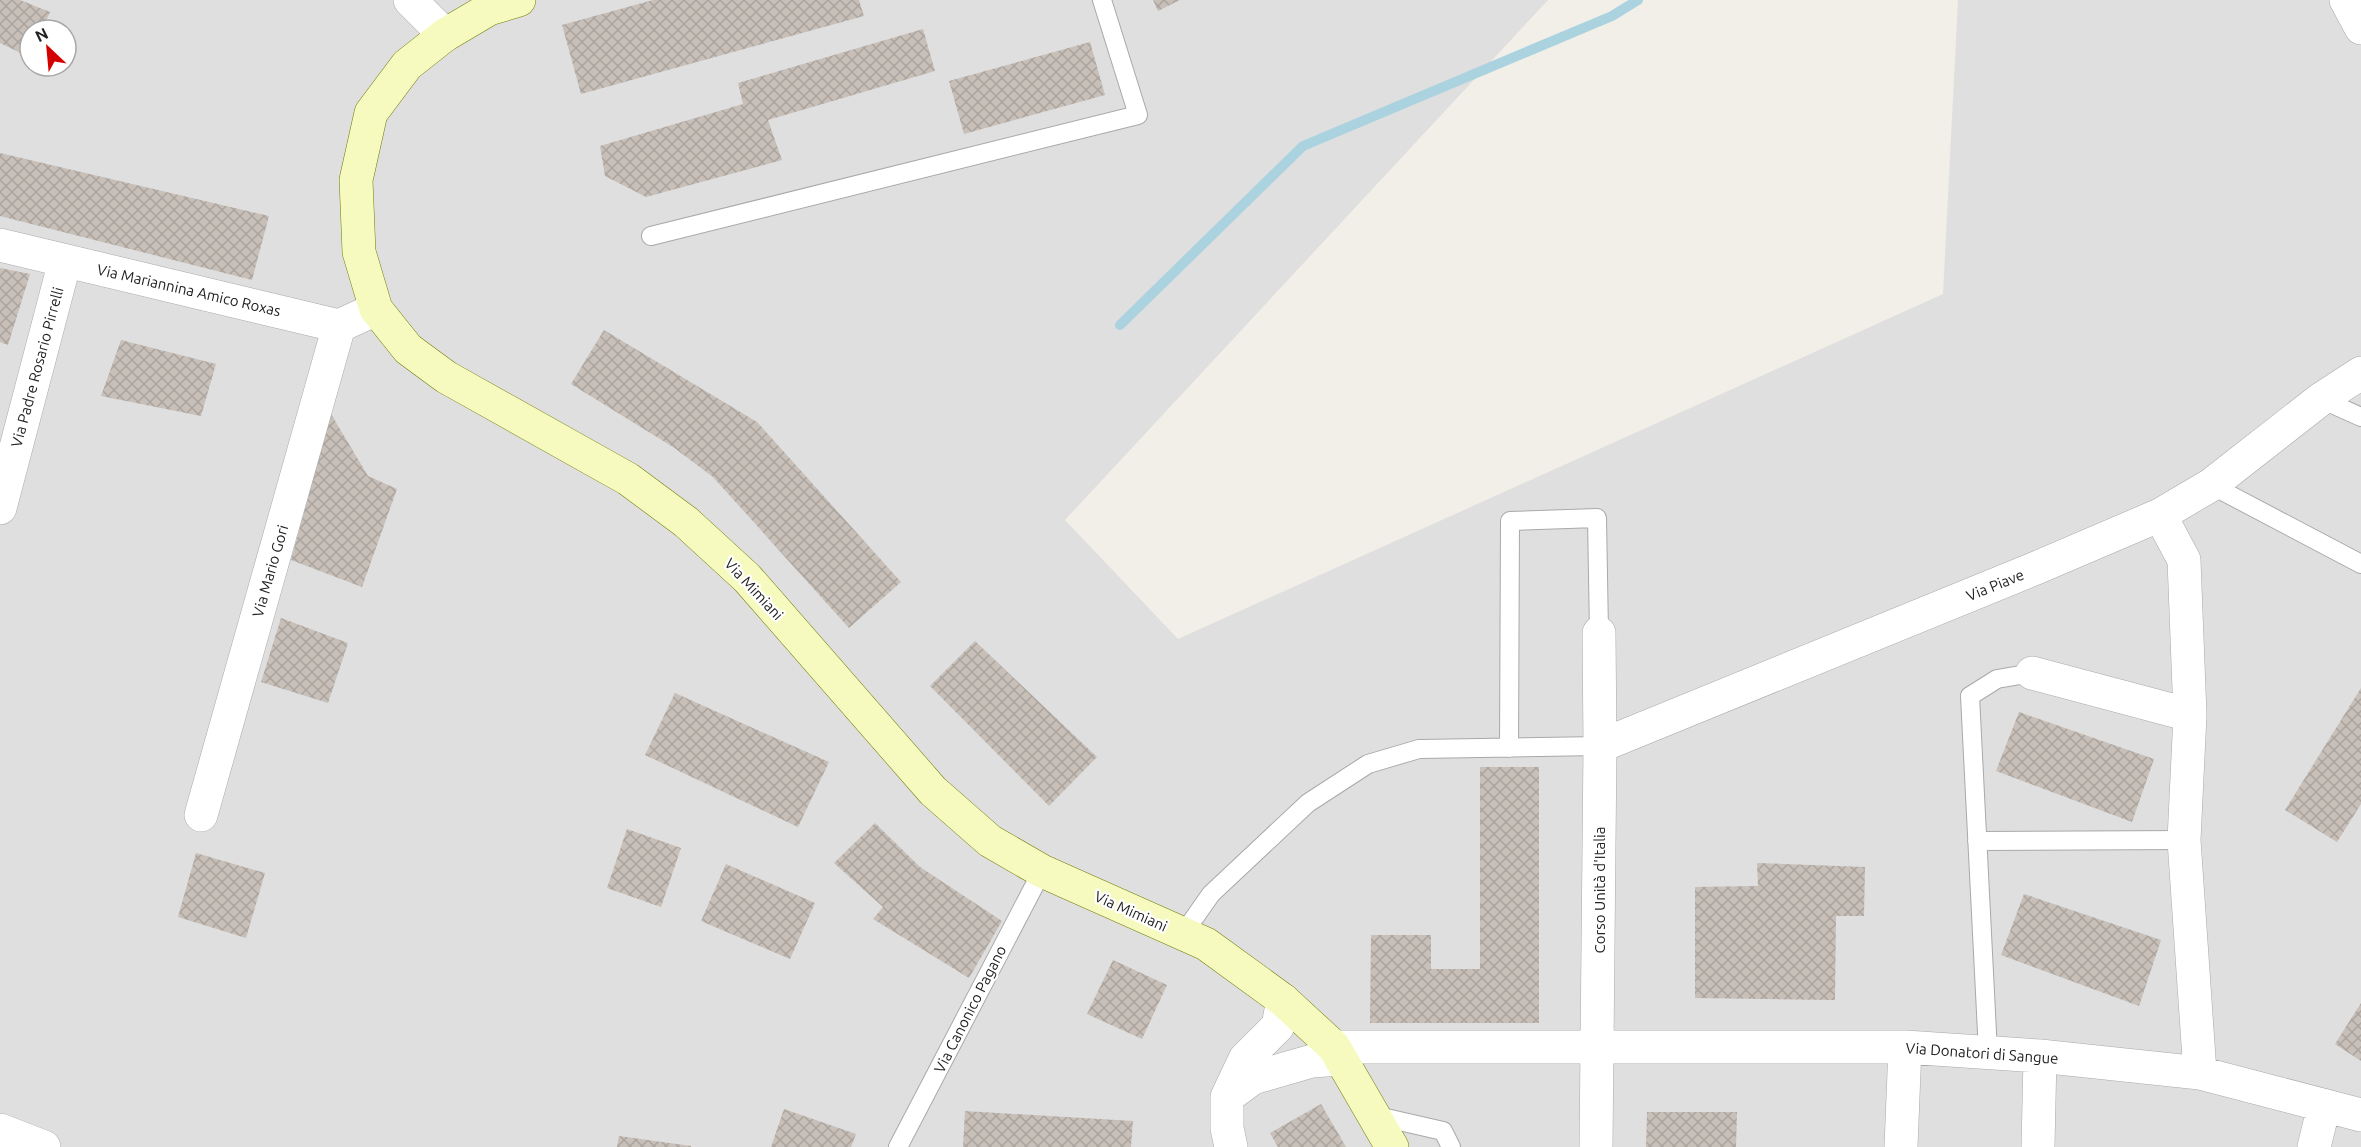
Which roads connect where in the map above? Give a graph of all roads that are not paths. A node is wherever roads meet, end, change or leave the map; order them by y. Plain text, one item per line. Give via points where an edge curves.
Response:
1 (410, 0) edge
2 (519, 0) edge
3 (1102, 0) edge
4 (2346, 0) edge
5 (2361, 28) edge
6 (445, 35) junction
7 (651, 236) dead end
8 (0, 245) edge
9 (65, 261) junction
10 (376, 309) junction
11 (339, 326) junction
12 (2361, 373) edge
13 (2321, 399) junction
14 (2361, 417) edge
15 (2211, 485) junction
16 (0, 508) edge
17 (2160, 515) junction
18 (2361, 564) edge
19 (1599, 633) joint
20 (2032, 673) joint
21 (2190, 715) junction
22 (1600, 746) junction
23 (1509, 748) junction
24 (201, 815) dead end
25 (2184, 840) junction
26 (1977, 841) junction
27 (1042, 871) junction
28 (1184, 934) junction
29 (1283, 1000) junction
30 (1905, 1047) junction
31 (1598, 1048) junction
32 (1988, 1052) junction
33 (1338, 1053) junction
34 (2040, 1056) junction
35 (2200, 1073) junction
36 (1227, 1097) junction
37 (2324, 1106) junction
38 (1373, 1115) junction
39 (2361, 1115) edge
40 (0, 1130) edge
41 (44, 1147) edge
42 (898, 1147) edge
43 (1231, 1147) edge
44 (1392, 1147) edge
45 (1451, 1147) edge
46 (1596, 1147) edge
47 (1901, 1147) edge
48 (2038, 1147) edge
49 (2314, 1147) edge

1 - 6 street
2 - 6 street, Via Mimiani via 489,9
3 - 7 lane via 1138,115
4 - 5 street
6 - 10 street, Via Mimiani via 407,65 371,113 356,180 359,252
8 - 9 street, Via Mariannina Amico Roxas
9 - 11 street, Via Mariannina Amico Roxas
9 - 16 street, Via Padre Rosario Pirrelli
10 - 11 street
10 - 27 street, Via Mimiani via 408,349 446,377 628,479 686,522 747,578 933,791 990,840
11 - 24 street, Via Mario Gori
12 - 13 street, Via Piave
13 - 14 lane
13 - 15 street, Via Piave
15 - 17 street, Via Piave
15 - 18 lane
17 - 21 street via 2184,560
17 - 22 street, Via Piave
19 - 22 street, Corso Unità d'Italia
19 - 23 lane via 1597,518 1510,521
20 - 21 street
20 - 26 lane via 1997,679 1971,696
21 - 25 street
22 - 23 lane
22 - 31 street, Corso Unità d'Italia
23 - 28 lane via 1419,749 1368,764 1308,803 1211,894
25 - 26 lane
25 - 35 street
26 - 32 lane
27 - 28 street, Via Mimiani
27 - 42 lane, Via Canonico Pagano
28 - 29 street, Via Mimiani via 1206,944
29 - 33 street, Via Mimiani
29 - 36 street via 1278,1026 1245,1059
30 - 31 street, Via Donatori di Sangue
30 - 32 street, Via Donatori di Sangue
30 - 47 street
31 - 33 street, Via Donatori di Sangue
31 - 46 street, Corso Unità d'Italia
32 - 34 street, Via Donatori di Sangue
33 - 36 street, Via Donatori di Sangue via 1253,1078
33 - 38 street, Via Mimiani
34 - 35 street, Via Donatori di Sangue
34 - 48 street
35 - 37 street, Via Donatori di Sangue
36 - 43 street
37 - 39 street, Via Donatori di Sangue
37 - 49 street
38 - 44 street, Via Mimiani
38 - 45 lane via 1443,1131
40 - 41 street

